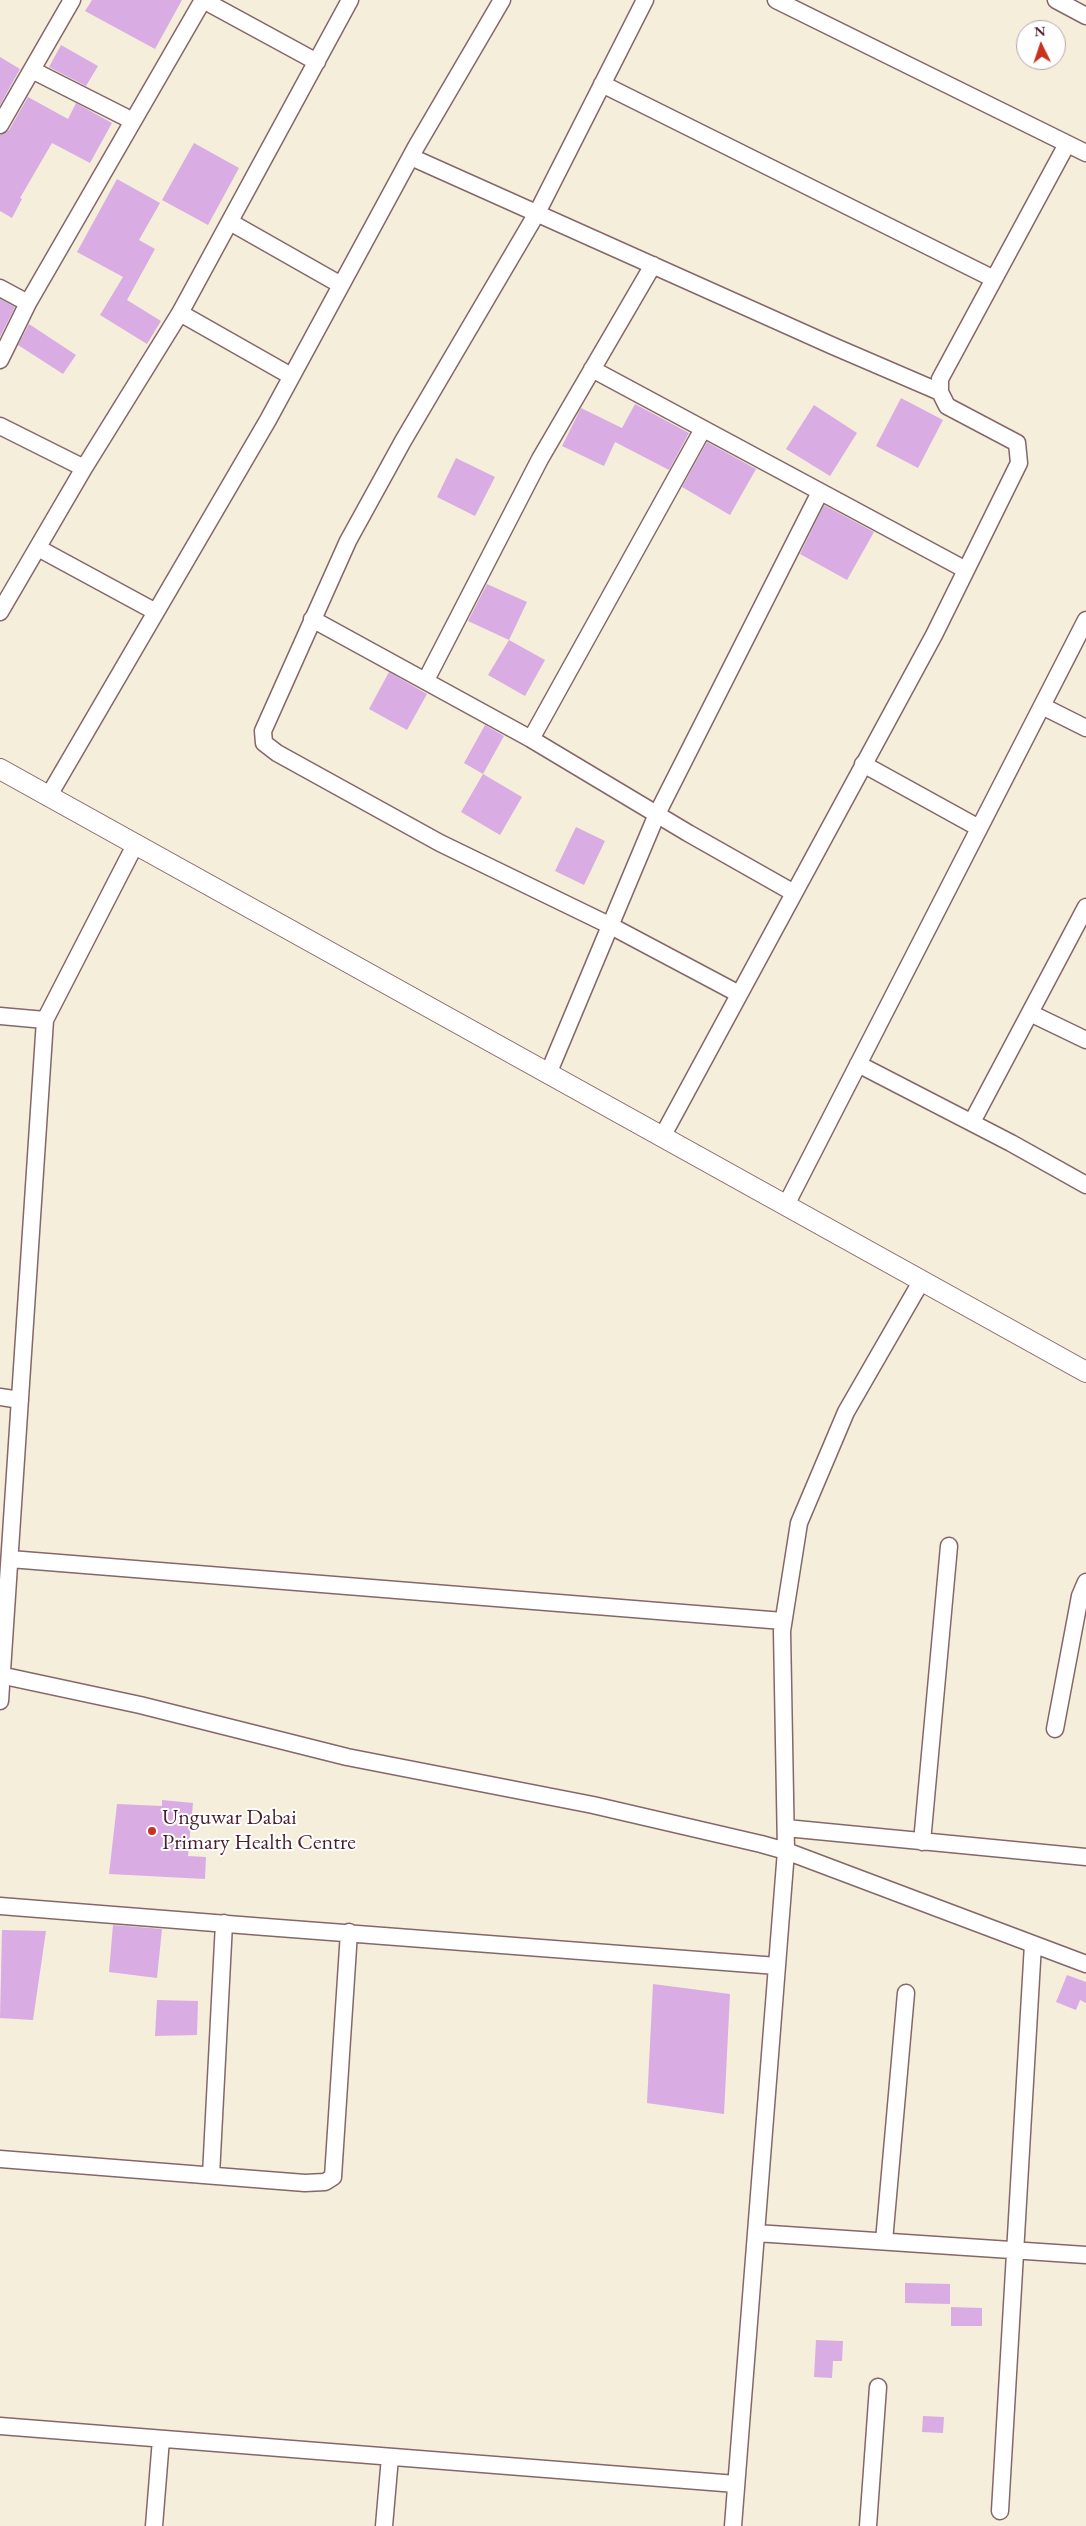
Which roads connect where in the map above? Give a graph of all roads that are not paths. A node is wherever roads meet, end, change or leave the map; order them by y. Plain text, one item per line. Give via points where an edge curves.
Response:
1 (72, 0) edge
2 (203, 0) edge
3 (350, 0) edge
4 (502, 0) edge
5 (645, 0) edge
6 (776, 0) edge
7 (1056, 0) edge
8 (1086, 16) edge
9 (317, 62) junction
10 (32, 70) junction
11 (602, 84) junction
12 (133, 121) junction
13 (0, 125) edge
14 (1067, 144) junction
15 (1086, 153) edge
16 (411, 157) junction
17 (537, 213) junction
18 (230, 222) junction
19 (653, 265) junction
20 (994, 279) junction
21 (341, 285) junction
22 (0, 288) edge
23 (28, 303) junction
24 (180, 313) junction
25 (0, 360) edge
26 (592, 369) junction
27 (291, 376) junction
28 (940, 392) junction
29 (0, 426) edge
30 (703, 429) junction
31 (84, 468) junction
32 (820, 492) junction
33 (38, 548) junction
34 (966, 570) junction
35 (4, 595) edge
36 (0, 612) edge
37 (156, 612) junction
38 (312, 619) junction
39 (1086, 620) edge
40 (426, 680) junction
41 (1042, 706) junction
42 (1086, 728) edge
43 (531, 739) junction
44 (863, 764) junction
45 (0, 769) edge
46 (48, 797) junction
47 (658, 814) junction
48 (979, 828) junction
49 (135, 846) junction
50 (794, 893) junction
51 (1086, 907) edge
52 (611, 926) junction
53 (739, 994) junction
54 (1030, 1013) junction
55 (0, 1016) edge
56 (45, 1020) junction
57 (1086, 1040) edge
58 (858, 1064) junction
59 (548, 1074) junction
60 (972, 1122) junction
61 (662, 1137) junction
62 (1086, 1184) edge
63 (786, 1205) junction
64 (922, 1280) junction
65 (1086, 1372) edge
66 (0, 1397) edge
67 (20, 1400) junction
68 (6, 1527) edge
69 (949, 1546) dead end
70 (10, 1559) junction
71 (1086, 1582) edge
72 (783, 1621) junction
73 (1, 1675) edge
74 (0, 1701) edge
75 (1055, 1729) dead end
76 (786, 1828) junction
77 (922, 1842) junction
78 (786, 1850) junction
79 (1086, 1858) edge
80 (0, 1906) edge
81 (224, 1923) junction
82 (349, 1932) junction
83 (1033, 1944) junction
84 (1086, 1964) edge
85 (777, 1966) junction
86 (906, 1993) dead end
87 (0, 2159) edge
88 (211, 2174) junction
89 (756, 2233) junction
90 (884, 2242) junction
91 (1015, 2250) junction
92 (1086, 2255) edge
93 (878, 2387) dead end
94 (0, 2426) edge
95 (162, 2439) junction
96 (390, 2457) junction
97 (736, 2484) junction
98 (1000, 2511) dead end
99 (154, 2526) edge
100 (384, 2526) edge
101 (733, 2526) edge
102 (868, 2526) edge

1 - 10 street
2 - 9 street
2 - 12 street
3 - 9 street
4 - 16 street
5 - 11 street
6 - 14 street
7 - 8 street
9 - 18 street
10 - 12 street
10 - 13 street
11 - 17 street
11 - 20 street
12 - 23 street
14 - 15 street
14 - 20 street
16 - 17 street
16 - 21 street
17 - 19 street
17 - 38 street via 402,441 348,541
18 - 21 street
18 - 24 street
19 - 26 street
19 - 28 street
20 - 28 street via 940,380
21 - 27 street
22 - 23 street
23 - 25 street
24 - 27 street
24 - 31 street
26 - 30 street
26 - 40 street via 540,459
27 - 37 street
28 - 34 street via 947,406 1017,443 1020,452 1019,463
29 - 31 street
30 - 32 street
30 - 43 street
31 - 33 street
32 - 34 street
32 - 47 street
33 - 35 street
33 - 37 street
34 - 44 street
35 - 36 street
37 - 46 street
38 - 40 street
38 - 52 street via 263,731 264,743 440,842
39 - 41 street
40 - 43 street
41 - 42 street
41 - 48 street
43 - 47 street
44 - 48 street
44 - 50 street
45 - 46 street
46 - 49 street
47 - 50 street
47 - 52 street
48 - 58 street
49 - 56 street
49 - 59 street
50 - 53 street
51 - 54 street
52 - 53 street
52 - 59 street
53 - 61 street
54 - 57 street
54 - 60 street
55 - 56 street
56 - 67 street
58 - 60 street
58 - 63 street
59 - 61 street
60 - 62 street
61 - 63 street
63 - 64 street
64 - 65 street
64 - 72 street via 846,1412 798,1523
66 - 67 street
67 - 68 street
68 - 70 street
69 - 77 street
70 - 72 street
70 - 73 street
71 - 75 street via 1080,1596
72 - 76 street
73 - 74 street
73 - 78 street via 140,1705 347,1757 593,1805
76 - 77 street
76 - 78 street
77 - 79 street
78 - 83 street
78 - 85 street
80 - 81 street
81 - 82 street
81 - 88 street
82 - 85 street via 542,1950
82 - 88 street via 333,2177 325,2182 305,2184
83 - 84 street
83 - 91 street
85 - 89 street
86 - 90 street
87 - 88 street
89 - 90 street
89 - 97 street
90 - 91 street
91 - 92 street
91 - 98 street
93 - 102 street
94 - 95 street
95 - 96 street
95 - 99 street
96 - 97 street
96 - 100 street
97 - 101 street

